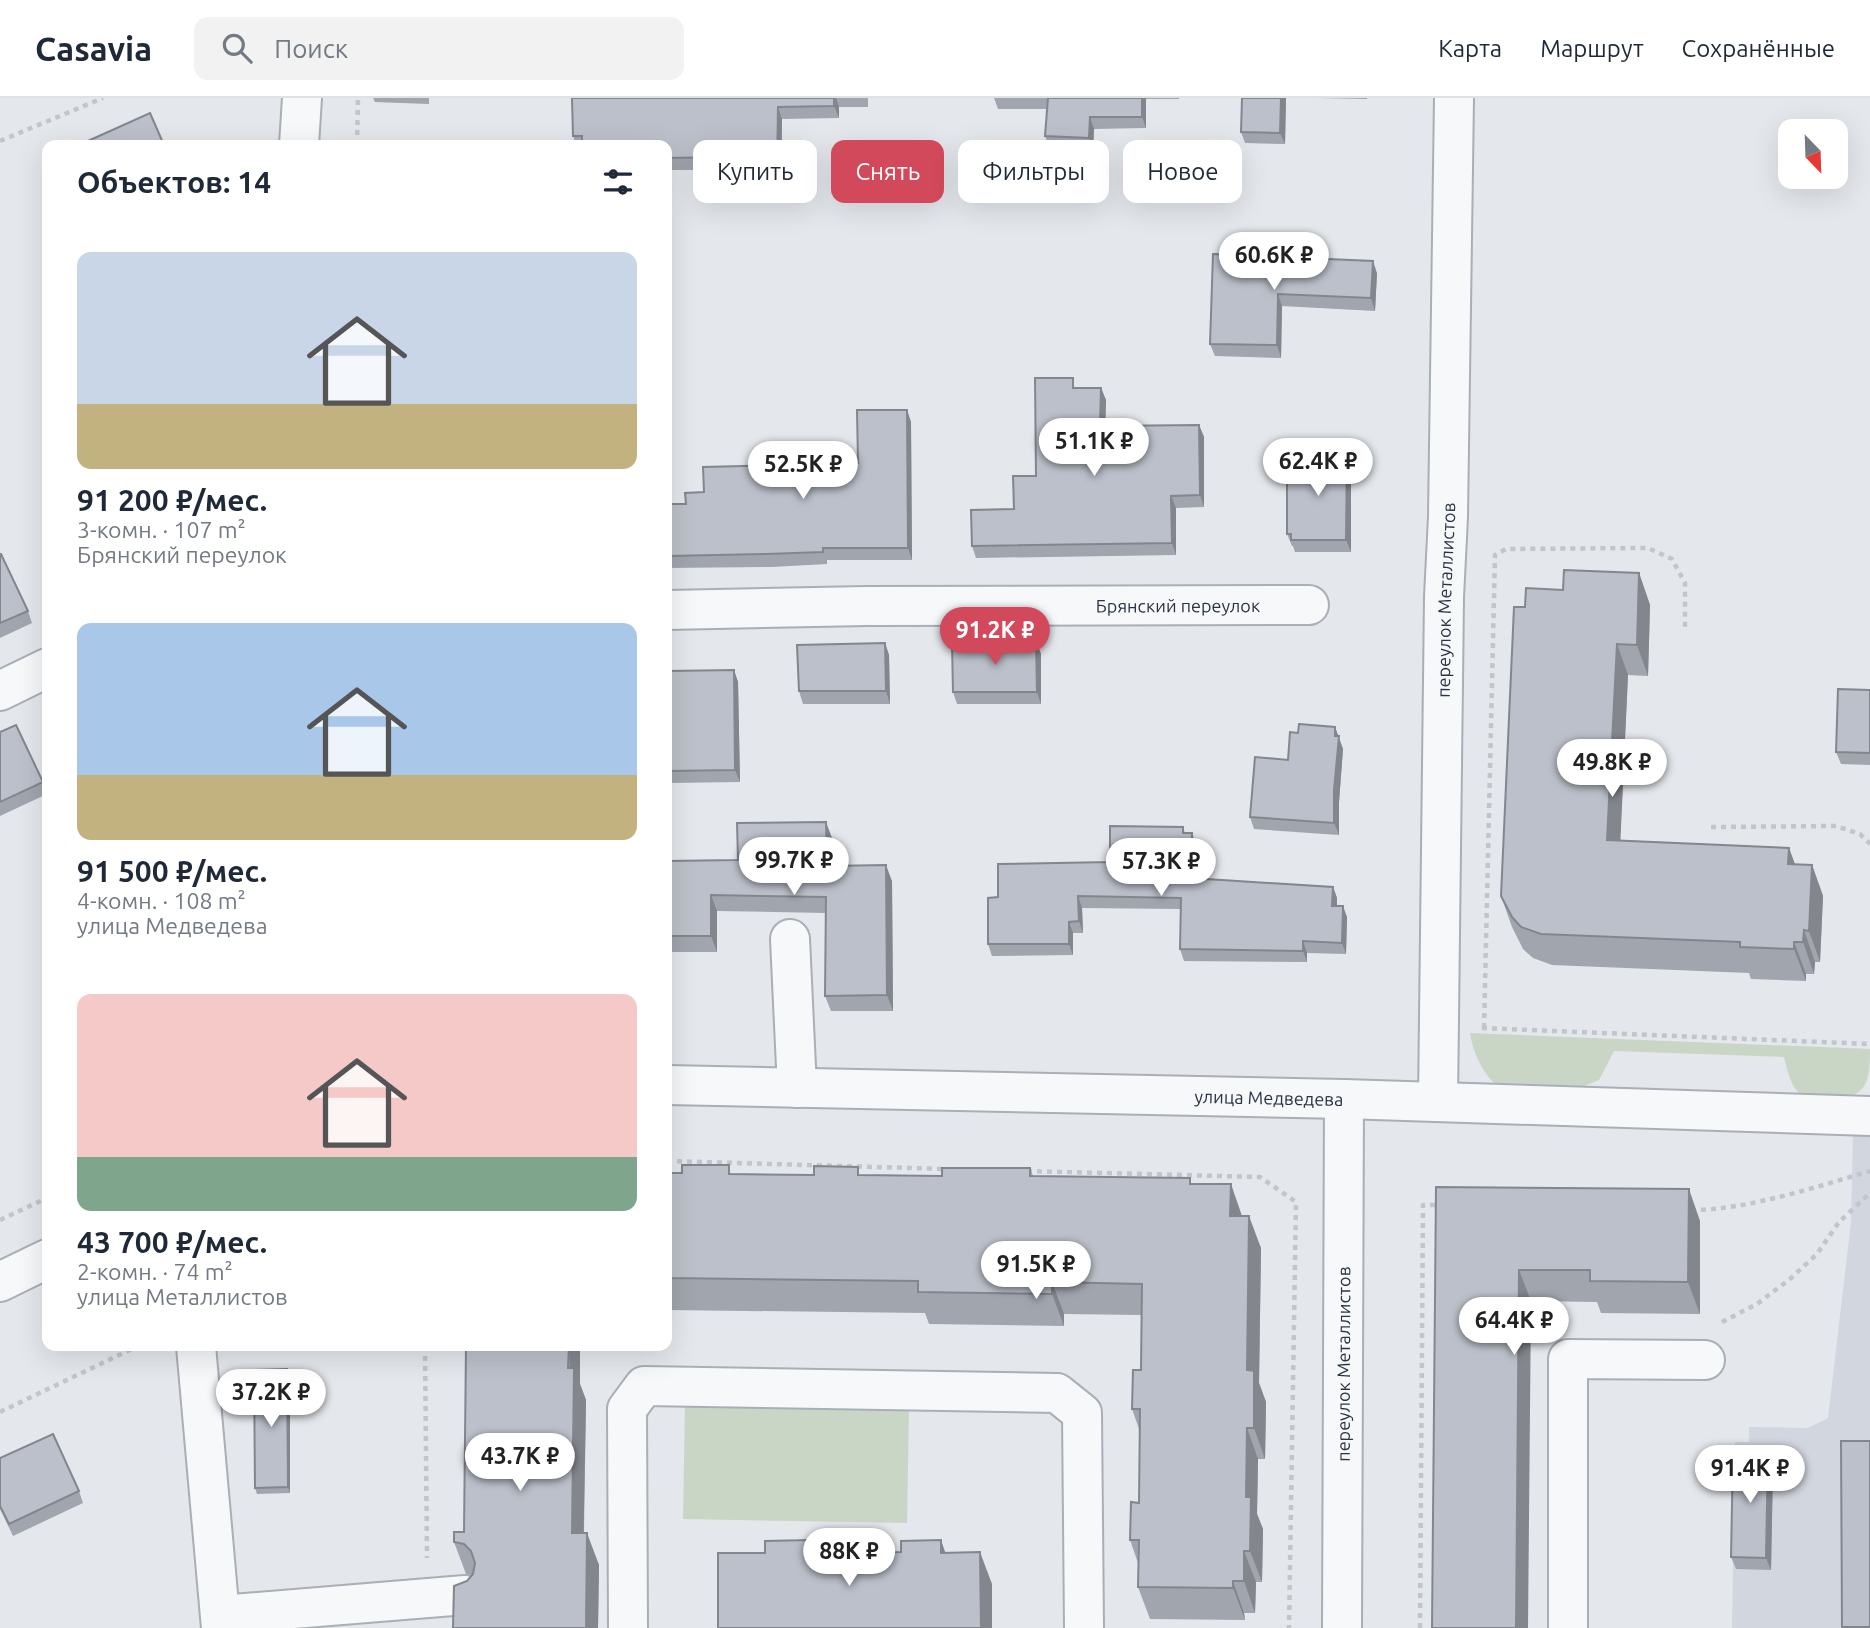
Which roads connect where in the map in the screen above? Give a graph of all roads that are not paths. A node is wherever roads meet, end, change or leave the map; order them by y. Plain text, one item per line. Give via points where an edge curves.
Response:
1 (302, 98) edge
2 (1454, 98) edge
3 (299, 140) edge
4 (1310, 605) dead end
5 (672, 610) edge
6 (42, 670) edge
7 (0, 691) edge
8 (790, 939) dead end
9 (672, 1085) edge
10 (797, 1088) junction
11 (1344, 1099) junction
12 (1438, 1102) junction
13 (1870, 1116) edge
14 (42, 1261) edge
15 (0, 1282) edge
16 (1709, 1344) road end
17 (197, 1351) edge
18 (465, 1595) edge
19 (618, 1607) edge
20 (220, 1621) edge
21 (1083, 1628) edge
22 (1342, 1628) edge
23 (1568, 1628) edge

1 - 3 street
2 - 12 street, переулок Металлистов
4 - 5 street, Брянский переулок
6 - 7 street
8 - 10 street
9 - 10 street, улица Медведева
10 - 11 street, улица Медведева
11 - 12 street, улица Медведева
11 - 22 street, переулок Металлистов
12 - 13 street, улица Медведева
14 - 15 street
16 - 23 street via 1568,1359
17 - 20 street
18 - 20 street
19 - 21 street via 626,1409 644,1386 1057,1393 1082,1413

